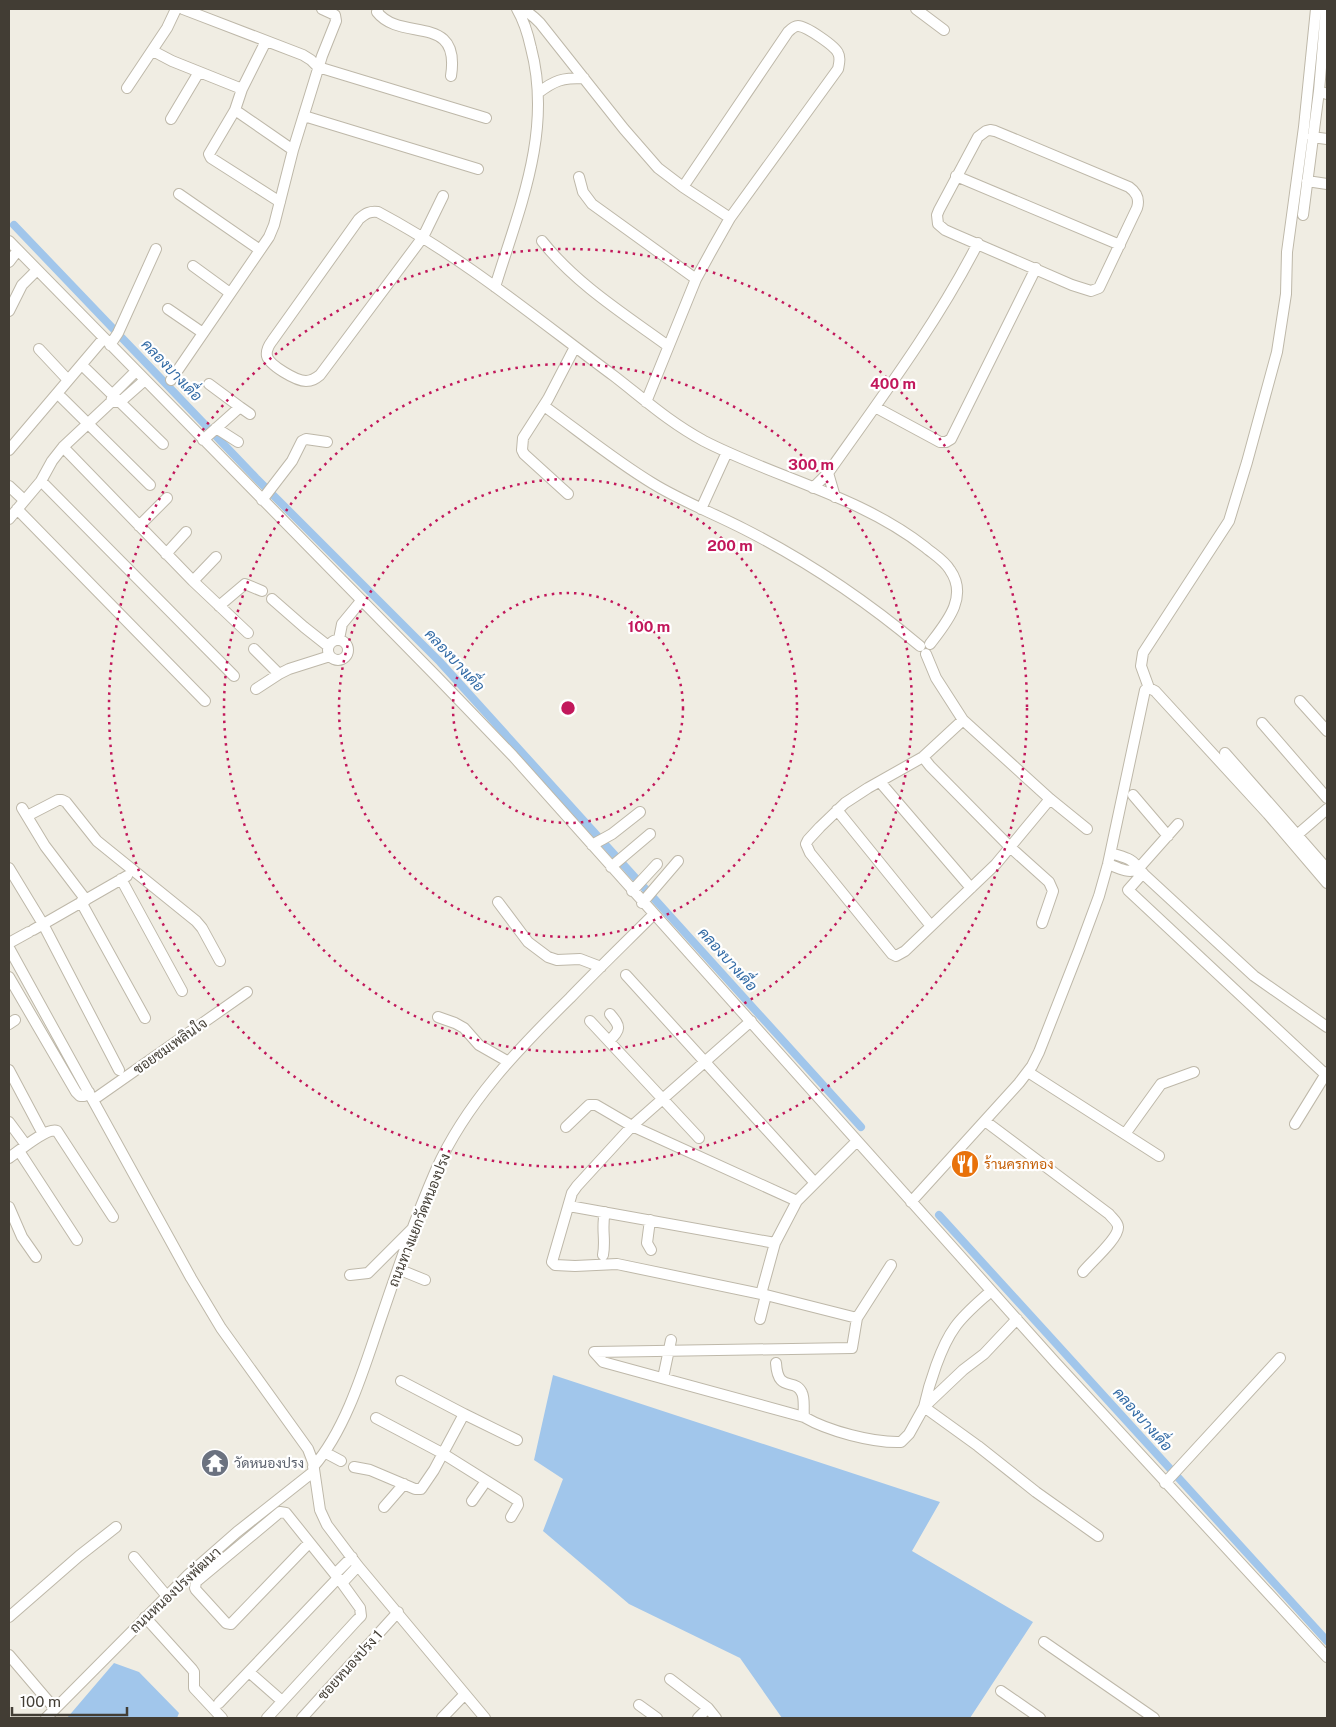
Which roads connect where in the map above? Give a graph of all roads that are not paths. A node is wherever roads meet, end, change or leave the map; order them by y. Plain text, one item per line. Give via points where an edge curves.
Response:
1 (176, 9) edge
2 (183, 9) edge
3 (322, 9) edge
4 (378, 9) edge
5 (517, 9) edge
6 (916, 9) edge
7 (1316, 9) edge
8 (1326, 9) edge
9 (944, 30) dead end
10 (266, 41) junction
11 (1325, 45) edge
12 (153, 50) junction
13 (318, 68) junction
14 (199, 72) junction
15 (451, 76) dead end
16 (584, 78) junction
17 (127, 88) dead end
18 (242, 89) junction
19 (1323, 92) edge
20 (538, 93) junction
21 (235, 110) junction
22 (304, 116) junction
23 (486, 118) dead end
24 (170, 119) dead end
25 (1312, 137) junction
26 (1327, 139) edge
27 (292, 150) junction
28 (478, 169) dead end
29 (956, 176) junction
30 (579, 177) dead end
31 (1307, 181) junction
32 (1327, 184) edge
33 (683, 187) junction
34 (179, 194) dead end
35 (442, 196) dead end
36 (280, 202) junction
37 (1303, 215) dead end
38 (730, 218) junction
39 (423, 237) junction
40 (9, 241) edge
41 (542, 242) dead end
42 (978, 243) junction
43 (1120, 245) junction
44 (156, 249) dead end
45 (18, 250) junction
46 (260, 250) junction
47 (9, 262) edge
48 (193, 266) dead end
49 (1036, 268) junction
50 (37, 270) junction
51 (696, 280) junction
52 (495, 287) junction
53 (230, 293) junction
54 (168, 309) dead end
55 (9, 311) edge
56 (203, 333) junction
57 (111, 339) junction
58 (668, 346) junction
59 (574, 347) junction
60 (39, 349) dead end
61 (86, 369) dead end
62 (136, 371) junction
63 (68, 380) junction
64 (145, 380) junction
65 (171, 380) dead end
66 (210, 384) dead end
67 (62, 398) dead end
68 (115, 399) junction
69 (646, 402) junction
70 (544, 406) junction
71 (240, 407) junction
72 (875, 407) junction
73 (250, 414) dead end
74 (88, 424) junction
75 (210, 434) junction
76 (238, 442) dead end
77 (327, 442) dead end
78 (163, 444) dead end
79 (63, 447) junction
80 (9, 450) edge
81 (727, 452) junction
82 (828, 473) junction
83 (41, 481) junction
84 (150, 485) dead end
85 (9, 486) edge
86 (813, 488) junction
87 (568, 494) dead end
88 (266, 495) junction
89 (835, 497) junction
90 (167, 498) dead end
91 (24, 500) junction
92 (17, 509) junction
93 (701, 509) junction
94 (9, 519) edge
95 (139, 526) junction
96 (186, 532) dead end
97 (166, 554) junction
98 (216, 557) dead end
99 (193, 581) junction
100 (262, 591) dead end
101 (272, 599) dead end
102 (362, 601) junction
103 (219, 606) junction
104 (248, 633) dead end
105 (339, 640) junction
106 (925, 648) junction
107 (254, 649) dead end
108 (329, 651) junction
109 (279, 674) junction
110 (234, 676) dead end
111 (1149, 688) junction
112 (256, 689) dead end
113 (205, 701) dead end
114 (1300, 701) dead end
115 (963, 720) junction
116 (1262, 722) dead end
117 (1327, 731) edge
118 (1225, 753) dead end
119 (923, 757) junction
120 (880, 782) junction
121 (1133, 795) dead end
122 (1327, 798) edge
123 (1050, 799) junction
124 (1327, 809) edge
125 (837, 810) junction
126 (640, 812) dead end
127 (1178, 824) dead end
128 (1088, 830) dead end
129 (650, 834) dead end
130 (1297, 835) junction
131 (1168, 836) junction
132 (597, 842) junction
133 (1010, 847) junction
134 (1112, 853) junction
135 (678, 861) dead end
136 (615, 863) junction
137 (656, 864) dead end
138 (1108, 864) junction
139 (9, 868) edge
140 (1327, 868) edge
141 (1140, 871) junction
142 (134, 872) junction
143 (121, 879) junction
144 (1327, 883) edge
145 (636, 886) junction
146 (971, 888) junction
147 (647, 897) junction
148 (83, 901) junction
149 (498, 902) dead end
150 (653, 915) junction
151 (1042, 923) dead end
152 (43, 924) junction
153 (931, 926) junction
154 (19, 939) edge
155 (220, 961) dead end
156 (598, 970) junction
157 (626, 975) dead end
158 (9, 977) edge
159 (182, 991) dead end
160 (247, 992) dead end
161 (40, 1005) junction
162 (610, 1014) dead end
163 (438, 1017) dead end
164 (19, 1018) edge
165 (145, 1018) dead end
166 (590, 1021) dead end
167 (750, 1021) junction
168 (1327, 1027) edge
169 (609, 1040) junction
170 (507, 1061) junction
171 (704, 1062) junction
172 (9, 1070) edge
173 (120, 1070) dead end
174 (1028, 1072) junction
175 (1194, 1072) dead end
176 (1326, 1073) edge
177 (91, 1096) junction
178 (663, 1098) junction
179 (985, 1121) junction
180 (9, 1122) edge
181 (1295, 1124) dead end
182 (632, 1126) junction
183 (566, 1127) dead end
184 (43, 1134) junction
185 (1125, 1134) junction
186 (699, 1138) dead end
187 (858, 1140) junction
188 (23, 1148) junction
189 (1159, 1156) dead end
190 (9, 1158) edge
191 (815, 1183) junction
192 (797, 1201) junction
193 (910, 1202) junction
194 (569, 1206) junction
195 (9, 1207) edge
196 (605, 1212) junction
197 (113, 1218) dead end
198 (650, 1220) junction
199 (414, 1227) junction
200 (77, 1240) dead end
201 (775, 1243) junction
202 (651, 1250) dead end
203 (603, 1255) dead end
204 (36, 1257) dead end
205 (891, 1265) dead end
206 (406, 1272) junction
207 (1082, 1272) dead end
208 (350, 1275) dead end
209 (425, 1280) dead end
210 (991, 1291) junction
211 (764, 1295) junction
212 (857, 1318) junction
213 (760, 1319) dead end
214 (1017, 1319) junction
215 (671, 1340) dead end
216 (669, 1351) junction
217 (1280, 1358) dead end
218 (776, 1363) dead end
219 (662, 1378) junction
220 (401, 1381) dead end
221 (924, 1407) junction
222 (464, 1414) junction
223 (804, 1417) junction
224 (376, 1418) dead end
225 (517, 1440) dead end
226 (442, 1453) junction
227 (354, 1467) dead end
228 (313, 1469) junction
229 (1168, 1479) junction
230 (486, 1481) junction
231 (404, 1484) junction
232 (472, 1501) dead end
233 (384, 1507) dead end
234 (511, 1517) dead end
235 (116, 1527) dead end
236 (1098, 1536) dead end
237 (309, 1543) junction
238 (134, 1557) dead end
239 (355, 1561) junction
240 (338, 1578) junction
241 (166, 1595) junction
242 (398, 1612) junction
243 (9, 1617) edge
244 (145, 1617) junction
245 (1044, 1642) dead end
246 (9, 1655) edge
247 (1327, 1657) edge
248 (249, 1672) junction
249 (670, 1679) dead end
250 (1000, 1691) dead end
251 (465, 1694) junction
252 (282, 1702) junction
253 (219, 1703) dead end
254 (639, 1705) dead end
255 (708, 1708) junction
256 (55, 1709) junction
257 (1150, 1717) edge
258 (46, 1718) edge
259 (222, 1718) edge
260 (267, 1718) edge
261 (302, 1718) edge
262 (442, 1718) edge
263 (485, 1718) edge
264 (657, 1718) edge
265 (698, 1718) edge
266 (716, 1718) edge
267 (1040, 1718) edge

1 - 12 street
2 - 10 street
3 - 13 street via 334,14 336,19
4 - 15 street via 382,18 390,23 424,31 447,42 452,58
5 - 16 street via 537,19
5 - 20 street via 535,61
6 - 9 street
7 - 111 street via 1277,352 1229,521 1143,653 1141,666
8 - 11 street
10 - 13 street via 303,55
10 - 18 street
11 - 19 street
12 - 14 street
12 - 17 street
13 - 22 street
13 - 23 street
14 - 18 street
14 - 24 street
16 - 20 street via 561,79
16 - 33 street via 658,168
18 - 21 street
19 - 25 street
20 - 52 street via 535,152
21 - 27 street
21 - 36 street via 209,154
22 - 27 street
22 - 28 street
25 - 26 street
25 - 31 street
27 - 36 street
29 - 42 street via 938,210 938,224
29 - 43 street
29 - 43 street via 978,137 990,130 1129,187 1135,191 1139,202
30 - 51 street via 583,192 592,204
31 - 32 street
31 - 37 street
33 - 38 street
33 - 38 street via 793,27 806,29 835,48 839,54 838,69
34 - 46 street
35 - 39 street
36 - 46 street via 274,225
38 - 51 street
39 - 39 street via 320,375 303,382 273,365 267,356 272,341 366,213 378,212
39 - 52 street
40 - 45 street
41 - 58 street via 578,280
42 - 49 street
42 - 72 street via 941,308
43 - 49 street via 1096,290 1086,290
44 - 57 street
45 - 47 street
45 - 50 street
46 - 53 street
48 - 53 street
49 - 72 street via 951,439 940,442
50 - 55 street via 22,285
50 - 57 street
51 - 58 street
52 - 59 street
53 - 56 street
54 - 56 street
56 - 65 street
57 - 62 street
57 - 63 street
58 - 69 street
59 - 69 street
59 - 70 street
60 - 63 street
61 - 68 street
62 - 64 street
62 - 68 street
63 - 80 street
64 - 68 street
64 - 75 street
66 - 71 street
67 - 74 street
68 - 74 street
68 - 78 street
69 - 81 street via 676,425
70 - 87 street via 522,438 522,450
70 - 93 street via 652,483
71 - 73 street
71 - 75 street
72 - 82 street
74 - 79 street
74 - 84 street
75 - 76 street
75 - 88 street
77 - 88 street via 302,441 292,461
79 - 83 street
79 - 95 street
81 - 86 street
81 - 93 street
82 - 86 street
82 - 89 street
83 - 91 street
83 - 110 street
85 - 91 street
86 - 89 street
88 - 102 street
89 - 106 street via 918,541 951,571 958,592 956,603
90 - 95 street
91 - 92 street
92 - 94 street
92 - 113 street
93 - 106 street via 743,528 824,574
95 - 97 street
96 - 97 street
97 - 99 street
98 - 99 street
99 - 103 street
100 - 103 street via 245,584
101 - 108 street
102 - 105 street via 342,624
102 - 132 street
103 - 104 street
105 - 108 street via 333,641
105 - 108 street via 348,645 347,655 338,660
106 - 115 street via 936,678
107 - 109 street
108 - 109 street
109 - 112 street
111 - 134 street via 1143,694
111 - 144 street via 1268,814
114 - 117 street
115 - 119 street
115 - 123 street
116 - 122 street
118 - 130 street
119 - 120 street
119 - 133 street
120 - 125 street
120 - 146 street
121 - 131 street
123 - 128 street
123 - 133 street
124 - 130 street
125 - 153 street
125 - 153 street via 808,840 807,848 888,951 900,955
126 - 132 street
127 - 131 street
129 - 136 street
130 - 140 street
131 - 141 street
132 - 136 street
133 - 146 street
133 - 151 street via 1052,886
134 - 138 street
134 - 141 street via 1132,860
135 - 147 street
136 - 145 street
137 - 145 street
138 - 141 street via 1128,871
138 - 174 street via 1079,950
139 - 152 street
141 - 168 street via 1254,976
141 - 176 street via 1128,890
142 - 143 street
142 - 148 street via 97,841 74,810 62,800 24,812
142 - 155 street via 196,920
143 - 148 street
143 - 159 street
145 - 147 street
146 - 153 street
147 - 150 street
148 - 152 street
148 - 165 street
149 - 156 street via 528,942 548,957 573,960 578,965
150 - 156 street, ถนนทางแยกวัดหนองปรง
150 - 167 street
152 - 154 street
152 - 173 street
154 - 161 street
156 - 170 street, ถนนทางแยกวัดหนองปรง
157 - 171 street
158 - 164 street
160 - 177 street, ซอยชมเพลินใจ
161 - 164 street
161 - 177 street
162 - 169 street via 618,1026
163 - 170 street via 464,1028 479,1045
164 - 177 street via 76,1092 80,1096
166 - 169 street
167 - 171 street
167 - 187 street
169 - 178 street
170 - 199 street, ถนนทางแยกวัดหนองปรง via 451,1141
171 - 178 street
171 - 191 street
172 - 184 street
174 - 179 street
174 - 185 street
175 - 185 street via 1166,1081 1156,1088
176 - 181 street
177 - 228 street via 191,1278 221,1328 308,1449
178 - 182 street
178 - 186 street
179 - 193 street
179 - 207 street via 1118,1224 1115,1237
180 - 188 street
182 - 183 street via 596,1105 589,1105
182 - 192 street
182 - 194 street via 577,1186
184 - 188 street
184 - 197 street via 54,1130 59,1133
185 - 189 street
187 - 191 street
187 - 193 street
188 - 190 street
188 - 200 street
191 - 192 street
192 - 201 street
193 - 210 street
194 - 196 street
194 - 211 street via 552,1259 555,1265 617,1264
195 - 204 street via 22,1237
196 - 198 street
196 - 203 street
198 - 201 street
198 - 202 street via 647,1243
199 - 206 street, ถนนทางแยกวัดหนองปรง
199 - 208 street via 368,1272
201 - 211 street
205 - 212 street
206 - 209 street
206 - 228 street, ถนนทางแยกวัดหนองปรง via 337,1432 334,1458
210 - 214 street
210 - 221 street via 960,1321 948,1338
211 - 212 street
211 - 213 street
212 - 216 street via 852,1348
214 - 221 street via 984,1354
214 - 229 street
215 - 216 street
216 - 219 street
216 - 219 street via 594,1352 603,1362
217 - 229 street
218 - 223 street via 778,1377 802,1392
219 - 223 street
220 - 222 street
221 - 223 street via 901,1442 851,1435
221 - 236 street
222 - 225 street
222 - 226 street
224 - 226 street
226 - 230 street
226 - 231 street via 421,1490
227 - 231 street
228 - 239 street via 322,1517
228 - 241 street, ถนนหนองปรงพัฒนา
229 - 247 street
230 - 232 street
230 - 234 street via 518,1502
231 - 233 street
235 - 243 street
237 - 237 street via 286,1513 280,1512 196,1582 195,1588 226,1623 231,1624
237 - 240 street
238 - 241 street
239 - 240 street
239 - 242 street
240 - 248 street
240 - 252 street via 360,1608 361,1616
241 - 244 street, ถนนหนองปรงพัฒนา
242 - 251 street
242 - 261 street, ซอยหนองปรง 1
244 - 256 street, ถนนหนองปรงพัฒนา
244 - 259 street via 192,1668 194,1688
245 - 257 street
246 - 256 street
248 - 252 street
248 - 253 street
249 - 255 street
250 - 267 street
251 - 262 street
251 - 263 street
252 - 260 street
254 - 264 street
255 - 265 street
255 - 266 street
256 - 258 street, ถนนหนองปรงพัฒนา

